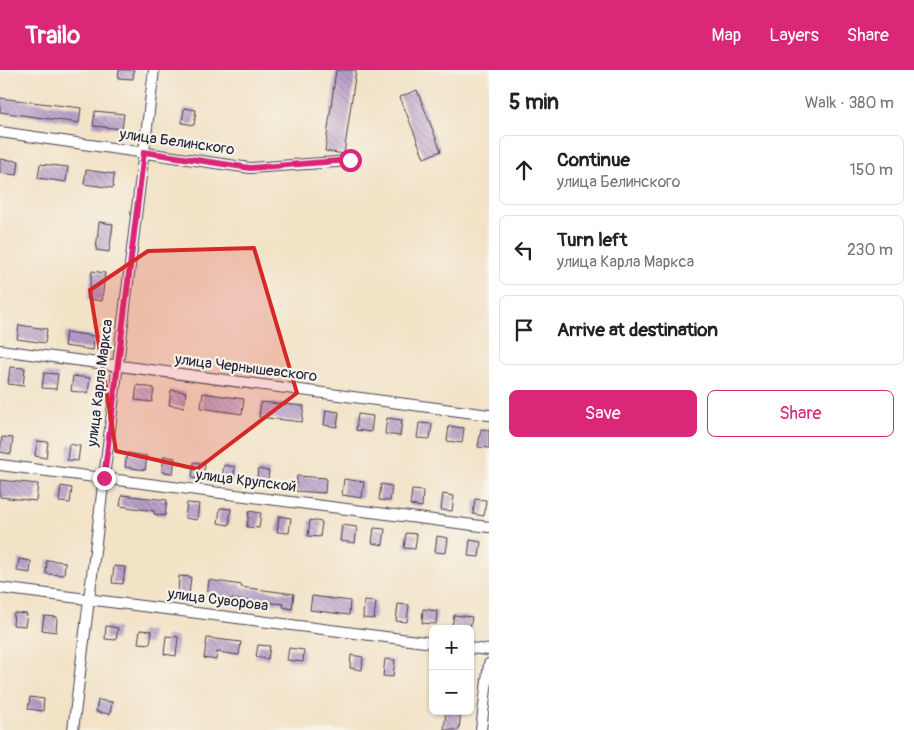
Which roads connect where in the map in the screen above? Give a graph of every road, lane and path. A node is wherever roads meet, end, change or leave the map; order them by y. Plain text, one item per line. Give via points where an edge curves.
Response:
1 (154, 70) edge
2 (0, 132) edge
3 (144, 152) junction
4 (350, 160) dead end
5 (0, 350) edge
6 (118, 366) junction
7 (489, 414) edge
8 (0, 465) edge
9 (104, 478) junction
10 (489, 527) edge
11 (0, 588) edge
12 (89, 598) junction
13 (429, 642) edge
14 (474, 648) edge
15 (489, 650) edge
16 (489, 664) edge
17 (73, 730) edge
18 (481, 730) edge

1 - 3 street, улица Карла Маркса
2 - 3 street, улица Белинского
3 - 4 street, улица Белинского via 250,168
3 - 6 street, улица Карла Маркса
5 - 6 street, улица Чернышевского
6 - 7 street, улица Чернышевского
6 - 9 street, улица Карла Маркса
8 - 9 street, улица Крупской
9 - 10 street, улица Крупской
9 - 12 street, улица Карла Маркса
11 - 12 street, улица Суворова
12 - 13 street, улица Суворова
12 - 17 street, улица Карла Маркса
14 - 15 street
16 - 18 street

